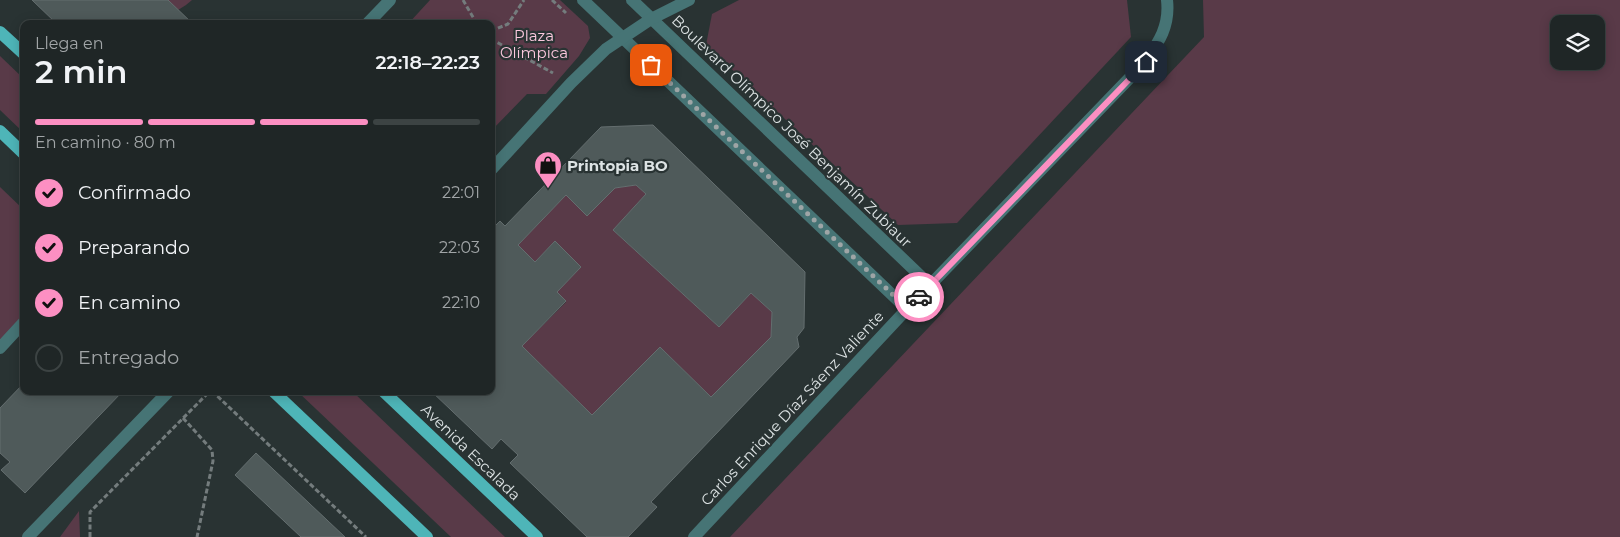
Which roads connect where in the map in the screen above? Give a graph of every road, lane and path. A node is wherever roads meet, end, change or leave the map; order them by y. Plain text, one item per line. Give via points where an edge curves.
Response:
1 (390, 0) edge
2 (463, 0) edge
3 (524, 0) edge
4 (583, 0) edge
5 (632, 0) edge
6 (689, 0) edge
7 (1168, 5) edge
8 (651, 19) junction
9 (371, 20) edge
10 (475, 20) edge
11 (495, 29) edge
12 (0, 32) edge
13 (623, 38) junction
14 (495, 41) edge
15 (20, 50) edge
16 (572, 83) junction
17 (0, 131) edge
18 (20, 150) edge
19 (495, 166) edge
20 (930, 285) junction
21 (908, 309) junction
22 (20, 326) edge
23 (0, 348) edge
24 (165, 395) edge
25 (207, 395) edge
26 (215, 395) edge
27 (277, 395) edge
28 (387, 395) edge
29 (182, 418) junction
30 (28, 537) edge
31 (90, 537) edge
32 (197, 537) edge
33 (366, 537) edge
34 (426, 537) edge
35 (537, 537) edge
36 (694, 537) edge

1 - 9 street
2 - 10 path
3 - 11 path via 508,24
4 - 13 street
5 - 8 street, Boulevard Olímpico José Benjamín Zubiaur
6 - 8 street
7 - 20 street, Carlos Enrique Díaz Sáenz Valiente via 1162,38 1146,62
8 - 13 street
8 - 20 street, Boulevard Olímpico José Benjamín Zubiaur
12 - 15 main road
13 - 16 street via 606,49
13 - 21 street
14 - 16 path
16 - 19 street
17 - 18 main road
20 - 21 street, Carlos Enrique Díaz Sáenz Valiente
21 - 36 street, Carlos Enrique Díaz Sáenz Valiente
22 - 23 street
24 - 30 street
25 - 29 path
26 - 33 path
27 - 34 main road
28 - 35 main road, Avenida Escalada
29 - 31 path via 90,512
29 - 32 path via 212,450 213,461

